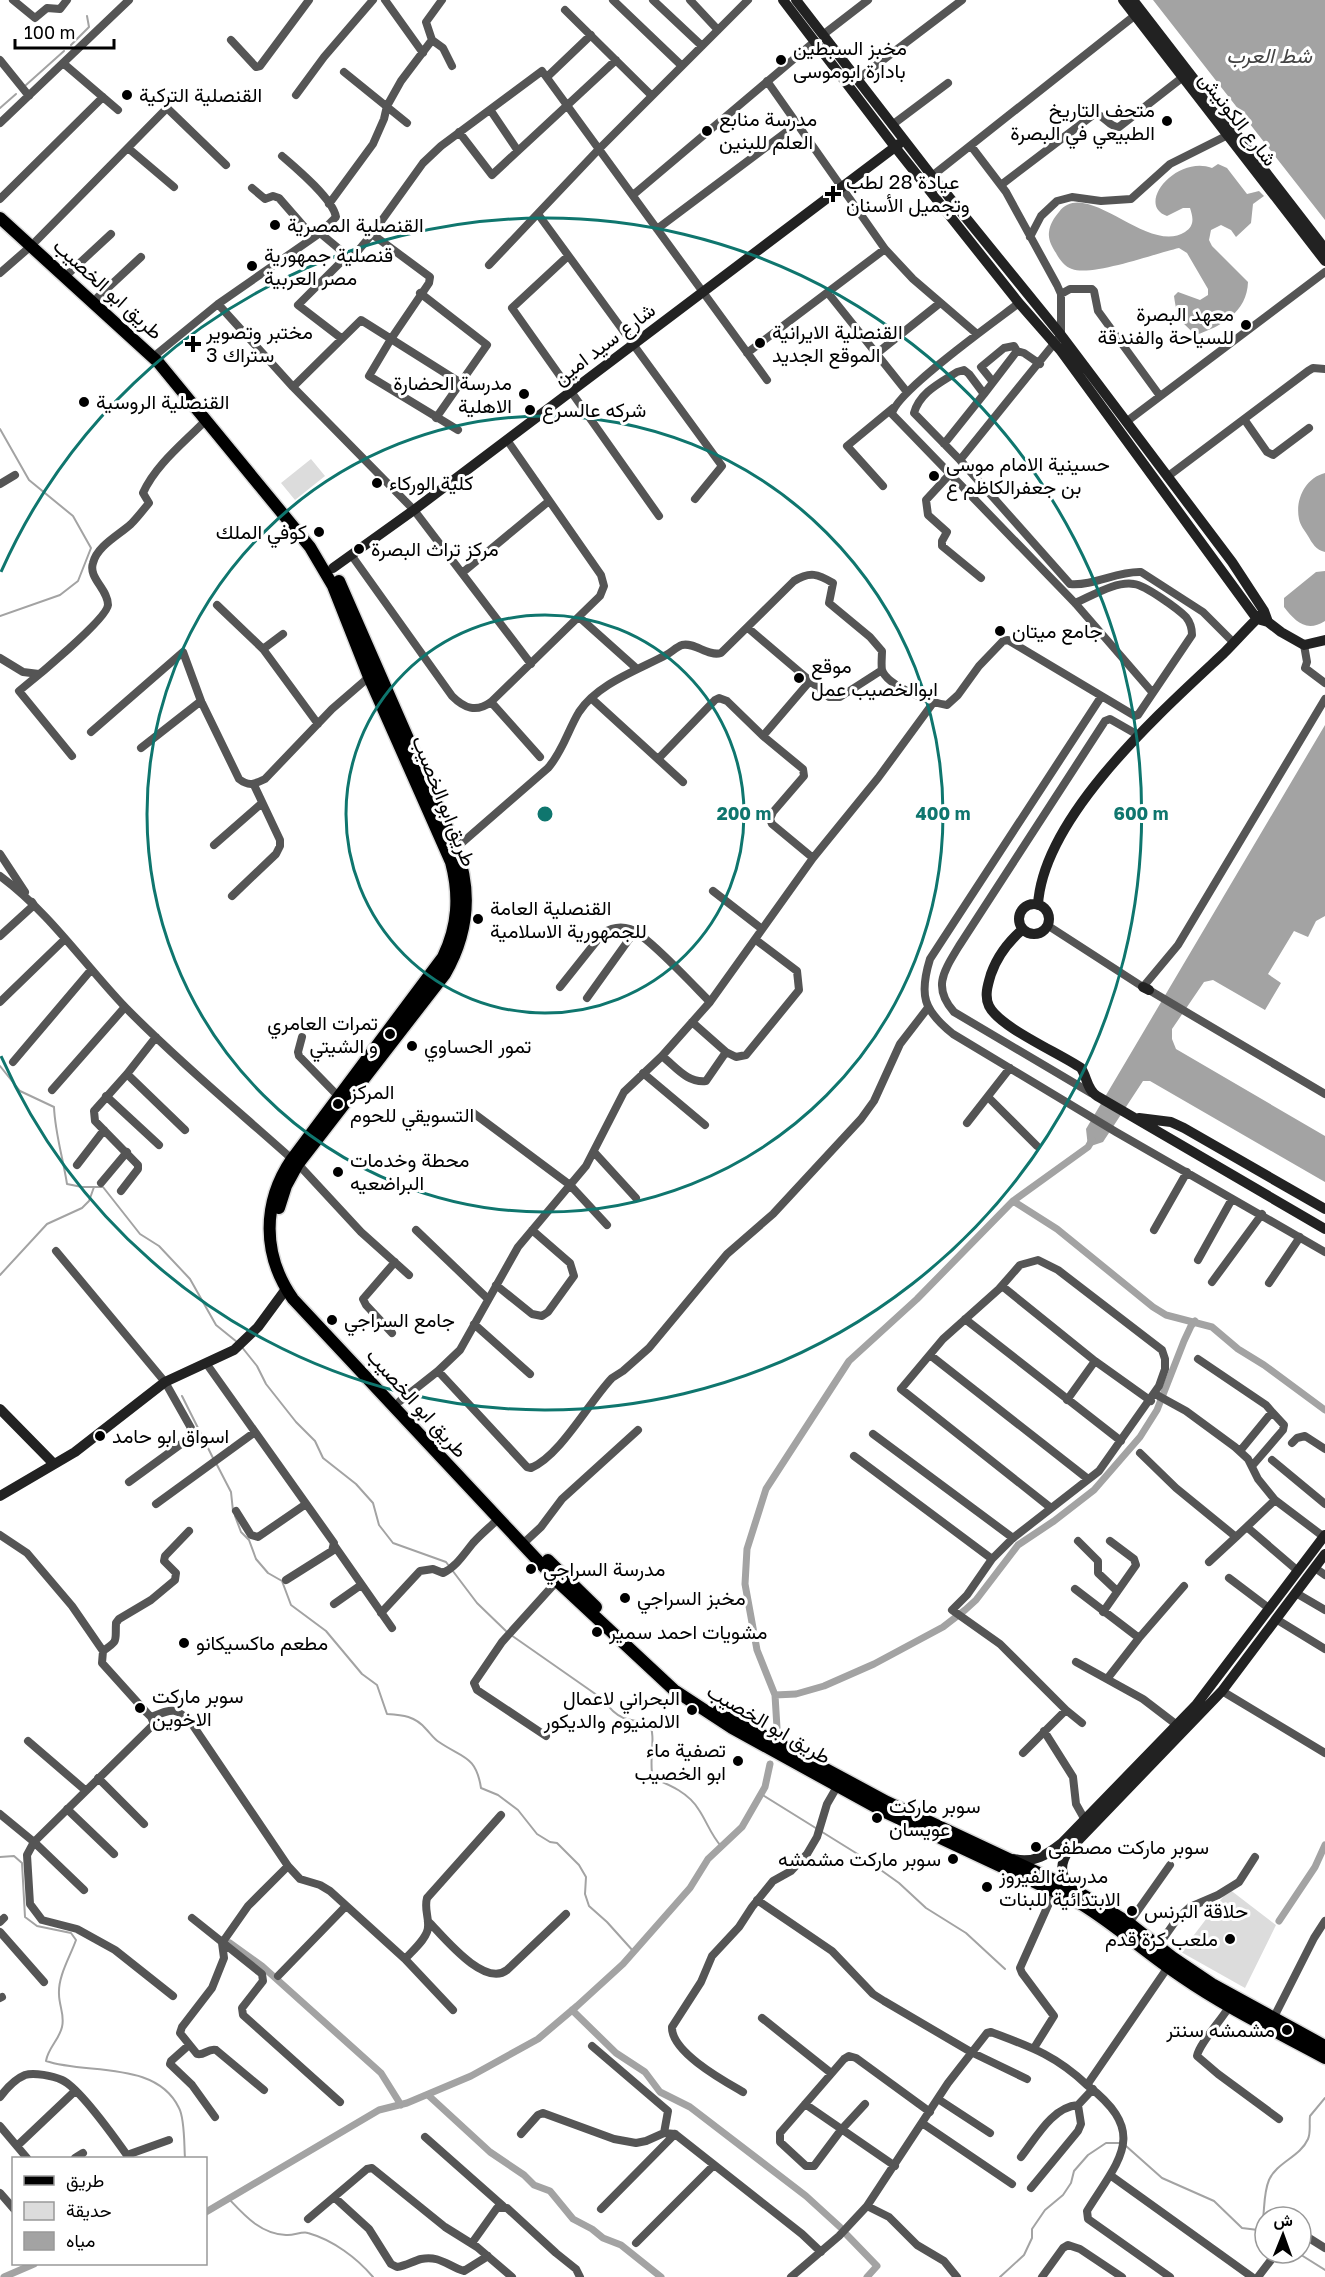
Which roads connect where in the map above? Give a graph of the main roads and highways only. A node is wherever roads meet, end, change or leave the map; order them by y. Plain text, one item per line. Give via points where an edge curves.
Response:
1 (783, 0) edge
2 (796, 0) edge
3 (1123, 0) edge
4 (1133, 0) edge
5 (1138, 13) junction
6 (824, 34) junction
7 (814, 42) junction
8 (899, 144) junction
9 (0, 209) edge
10 (0, 218) edge
11 (34, 244) junction
12 (1325, 249) edge
13 (1325, 261) edge
14 (1030, 295) junction
15 (1019, 303) junction
16 (1058, 339) junction
17 (236, 452) junction
18 (333, 568) junction
19 (1263, 617) junction
20 (1325, 640) edge
21 (394, 720) junction
22 (1038, 905) junction
23 (1023, 929) junction
24 (1129, 1115) junction
25 (295, 1162) junction
26 (1325, 1209) edge
27 (1325, 1230) edge
28 (286, 1289) junction
29 (1, 1413) edge
30 (52, 1464) junction
31 (462, 1476) junction
32 (0, 1496) edge
33 (1324, 1536) edge
34 (1325, 1554) edge
35 (885, 1807) junction
36 (1001, 1856) junction
37 (1073, 1889) junction
38 (1209, 1988) junction
39 (1325, 2046) edge
40 (1325, 2058) edge

1 - 7 main road
2 - 6 main road
3 - 5 main road, شارع الكونيش
4 - 5 main road, شارع الكونيش
5 - 12 main road, شارع الكونيش
5 - 13 main road, شارع الكونيش
6 - 7 main road
6 - 8 main road via 892,125
7 - 8 main road
8 - 14 main road via 932,176
8 - 15 main road
8 - 18 main road, شارع سيد امين
9 - 11 main road, طريق ابو الخصيب
10 - 11 main road, طريق ابو الخصيب
11 - 17 main road, طريق ابو الخصيب via 147,350
11 - 17 main road, طريق ابو الخصيب via 158,353
14 - 15 main road
14 - 16 main road
15 - 16 main road
16 - 19 main road
16 - 19 main road via 1232,562
17 - 18 main road, طريق ابو الخصيب via 309,534
17 - 21 main road, طريق ابو الخصيب via 322,566 369,677
18 - 21 main road, طريق ابو الخصيب
19 - 20 main road via 1304,645
19 - 22 main road via 1138,735 1110,767 1049,859
21 - 25 main road, طريق ابو الخصيب via 452,862 457,886 456,917 437,968
21 - 25 main road, طريق ابو الخصيب via 456,848 464,873 466,899 461,938 437,985
22 - 23 main road via 1021,911
22 - 23 main road via 1046,911 1045,929 1036,933
23 - 24 main road via 996,962 987,988 988,1005 1000,1020 1081,1068 1095,1095
24 - 26 main road via 1184,1128
24 - 27 main road
25 - 28 main road, طريق ابو الخصيب via 276,1189 269,1223 273,1257
25 - 31 main road, طريق ابو الخصيب via 277,1221 278,1246 285,1270 305,1301 400,1401
28 - 30 main road via 258,1328 234,1350 165,1382 75,1452
28 - 31 main road, طريق ابو الخصيب
29 - 30 main road
30 - 32 main road
31 - 35 main road, طريق ابو الخصيب via 653,1662 693,1694
31 - 35 main road, طريق ابو الخصيب via 557,1581 648,1668 688,1700 732,1728
33 - 36 main road via 1213,1684 1085,1820 1048,1854 1020,1861
34 - 37 main road via 1222,1691 1069,1850 1061,1873
35 - 36 main road, طريق ابو الخصيب
35 - 38 main road, طريق ابو الخصيب via 1095,1912 1168,1967
36 - 37 main road, طريق ابو الخصيب
37 - 38 main road, طريق ابو الخصيب via 1129,1923
38 - 39 main road, طريق ابو الخصيب
38 - 40 main road, طريق ابو الخصيب via 1229,2007

